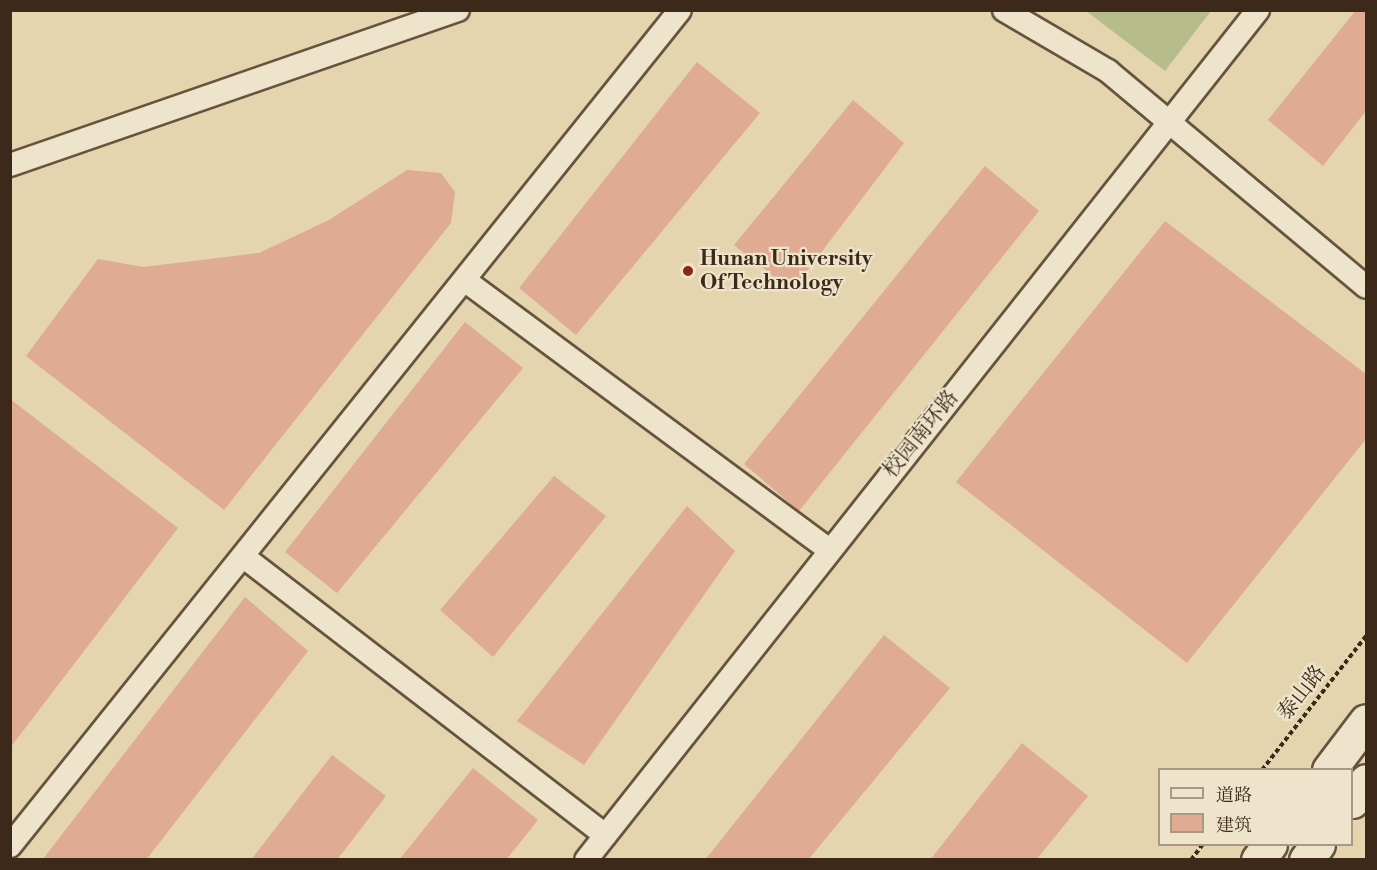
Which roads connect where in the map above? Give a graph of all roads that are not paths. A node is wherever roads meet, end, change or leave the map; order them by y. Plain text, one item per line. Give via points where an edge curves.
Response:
1 (680, 10) edge
2 (1004, 10) edge
3 (1258, 10) edge
4 (453, 11) edge
5 (1172, 120) junction
6 (10, 165) edge
7 (467, 282) junction
8 (1366, 287) edge
9 (829, 550) junction
10 (244, 557) junction
11 (1366, 721) edge
12 (1331, 768) edge
13 (1366, 781) edge
14 (1353, 800) edge
15 (605, 835) junction
16 (10, 846) edge
17 (1268, 846) edge
18 (1316, 846) edge
19 (586, 860) edge
20 (1258, 860) edge
21 (1306, 860) edge

1 - 7 street
2 - 5 street via 1108,71
3 - 5 street, 校园南环路
4 - 6 street
5 - 8 street
5 - 9 street, 校园南环路
7 - 9 street
7 - 10 street
9 - 15 street, 校园南环路
10 - 15 street
10 - 16 street
11 - 12 main road
13 - 14 main road
15 - 19 street, 校园南环路
17 - 20 main road
18 - 21 main road

